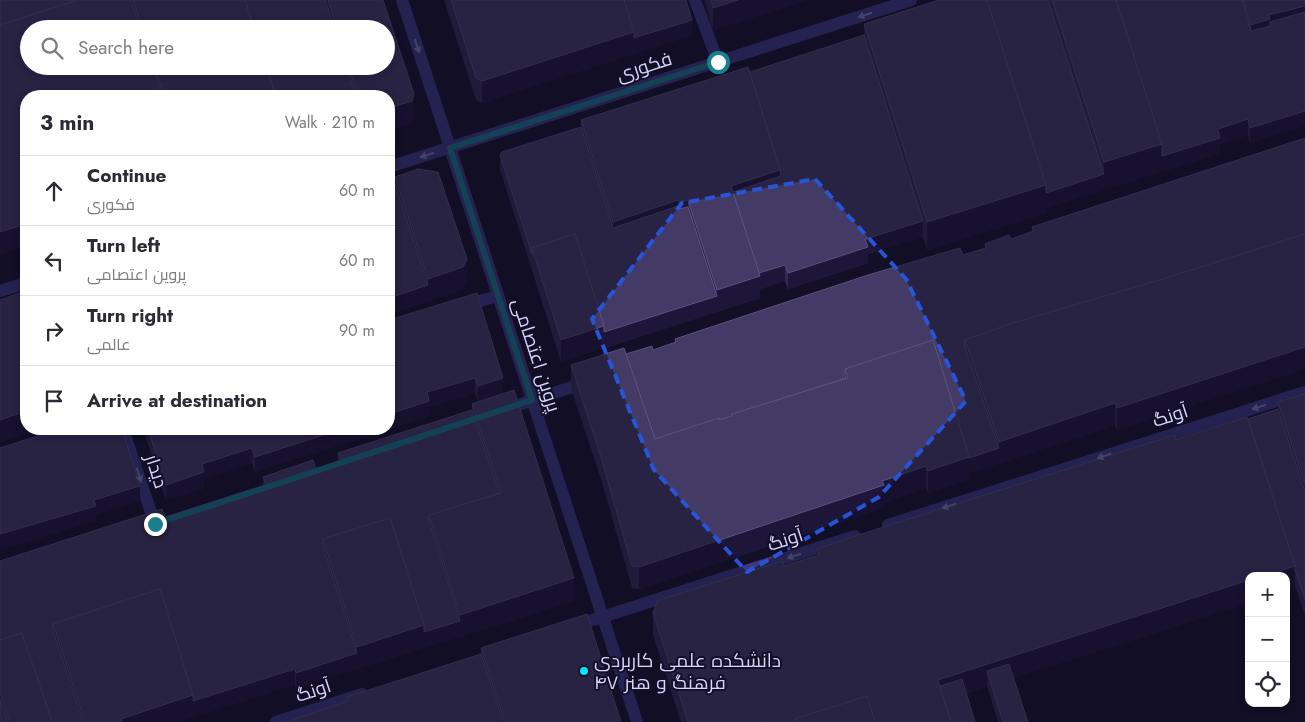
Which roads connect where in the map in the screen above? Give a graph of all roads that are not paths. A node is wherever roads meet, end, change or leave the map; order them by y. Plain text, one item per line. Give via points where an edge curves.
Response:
1 (402, 0) edge
2 (695, 0) edge
3 (911, 0) edge
4 (718, 62) junction
5 (450, 148) junction
6 (395, 165) edge
7 (20, 285) edge
8 (0, 291) edge
9 (498, 296) junction
10 (453, 309) edge
11 (598, 378) edge
12 (1305, 392) edge
13 (532, 400) junction
14 (494, 412) edge
15 (126, 435) edge
16 (155, 524) edge
17 (603, 617) junction
18 (566, 629) edge
19 (379, 689) edge
20 (276, 722) edge
21 (637, 722) edge

1 -> 5 street, پروین اعتصامی
2 - 4 street
3 -> 4 street, فکوری
4 - 5 street, فکوری
5 -> 6 street, فکوری
5 - 9 street, پروین اعتصامی
7 - 8 street
9 - 10 street
9 - 13 street, پروین اعتصامی
11 - 13 street
12 -> 17 street, آونگ
13 - 14 street
13 - 17 street, پروین اعتصامی
15 -> 16 street, دیدار
17 - 18 street, آونگ
17 - 21 street, پروین اعتصامی
19 - 20 street, آونگ

